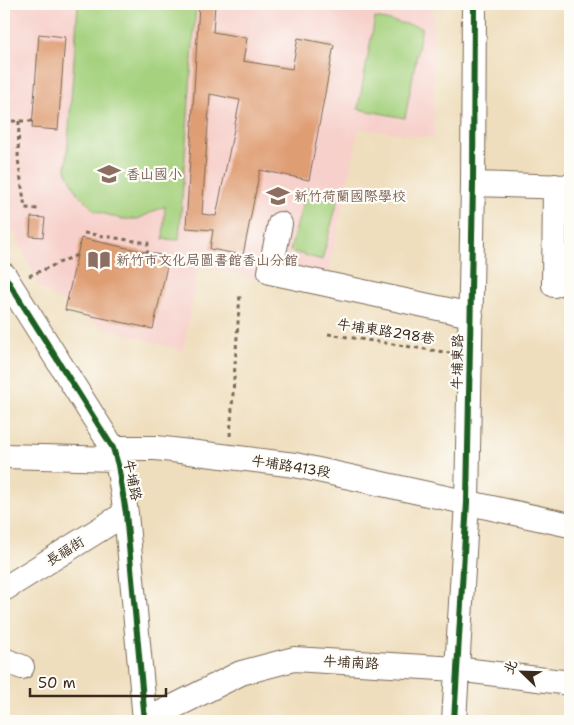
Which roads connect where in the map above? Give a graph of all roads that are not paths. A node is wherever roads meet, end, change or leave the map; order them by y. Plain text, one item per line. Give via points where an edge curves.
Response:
1 (474, 4) edge
2 (473, 184) junction
3 (562, 187) edge
4 (280, 224) dead end
5 (7, 280) edge
6 (554, 285) dead end
7 (471, 315) junction
8 (114, 453) junction
9 (4, 456) edge
10 (467, 502) junction
11 (126, 513) junction
12 (570, 525) edge
13 (4, 589) edge
14 (456, 669) junction
15 (570, 683) edge
16 (145, 721) edge
17 (454, 721) edge

1 - 2 street, 牛埔東路
2 - 3 street
2 - 7 street, 牛埔東路
3 - 6 street
4 - 7 street via 270,272
5 - 8 street, 牛埔路
7 - 10 street, 牛埔東路
8 - 9 street, 牛埔路413段
8 - 10 street, 牛埔路413段 via 156,448 295,465
8 - 11 street, 牛埔路
10 - 12 street, 牛埔路413段
10 - 14 street, 牛埔東路
11 - 13 street, 長福街
11 - 16 street, 牛埔路
14 - 15 street, 牛埔南路
14 - 16 street, 牛埔南路 via 294,659 241,673
14 - 17 street, 牛埔東路

